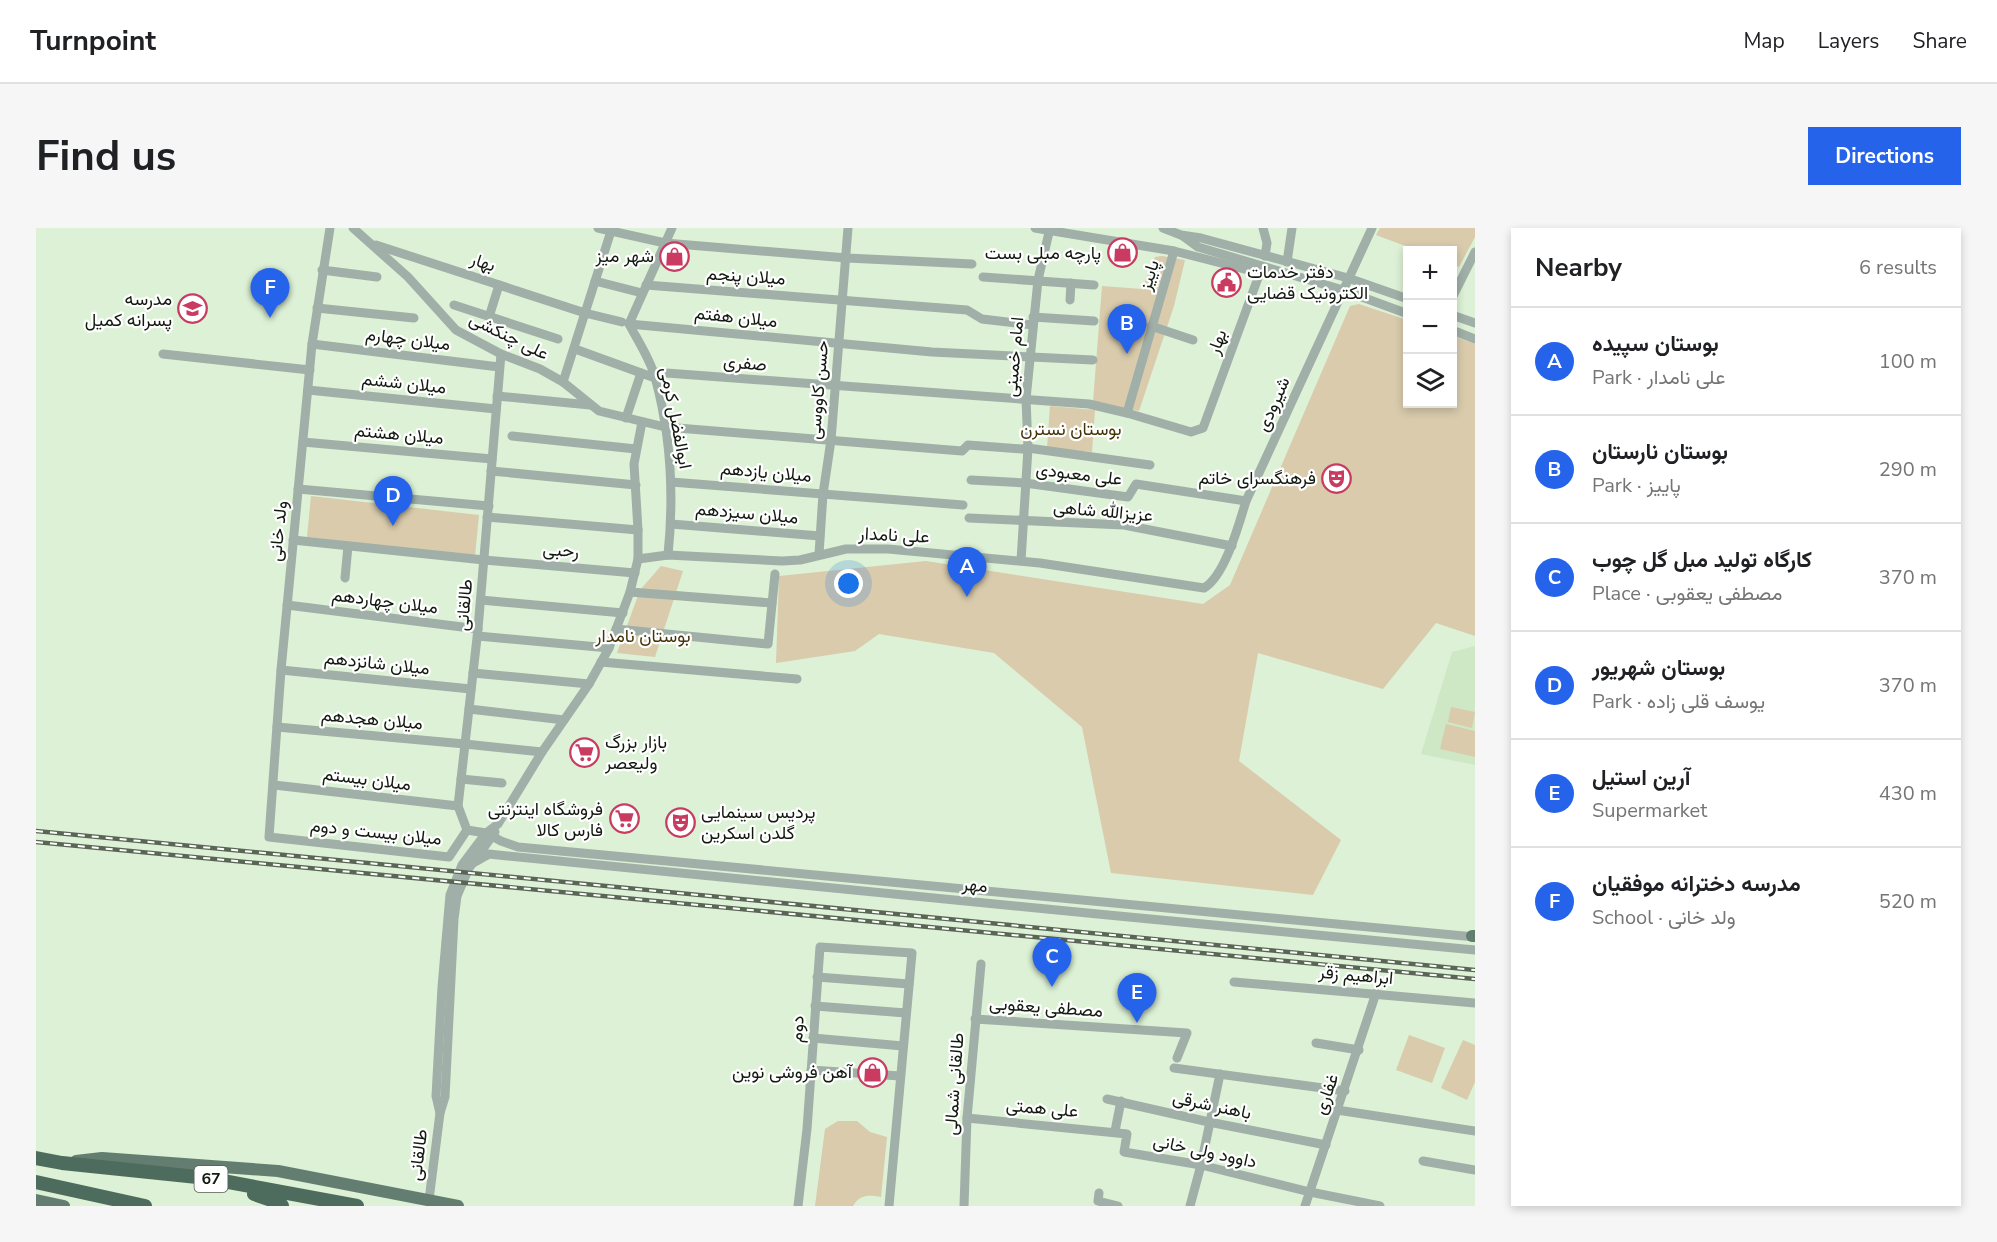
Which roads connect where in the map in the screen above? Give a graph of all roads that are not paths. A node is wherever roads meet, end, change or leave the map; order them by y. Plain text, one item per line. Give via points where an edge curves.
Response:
1 (330, 228) edge
2 (353, 228) edge
3 (598, 228) edge
4 (672, 228) edge
5 (848, 228) edge
6 (1035, 228) edge
7 (1164, 228) edge
8 (1263, 228) edge
9 (1292, 228) edge
10 (1372, 228) edge
11 (612, 230) edge
12 (1049, 230) edge
13 (1181, 235) junction
14 (665, 243) junction
15 (370, 244) junction
16 (1161, 249) junction
17 (1174, 251) junction
18 (1475, 252) edge
19 (1265, 256) junction
20 (847, 258) junction
21 (1287, 262) junction
22 (972, 264) dead end
23 (1262, 267) junction
24 (322, 270) junction
25 (1465, 273) junction
26 (1475, 276) edge
27 (377, 277) dead end
28 (983, 277) dead end
29 (1348, 278) junction
30 (1038, 280) junction
31 (596, 281) junction
32 (1071, 283) junction
33 (499, 285) junction
34 (1094, 285) dead end
35 (1457, 288) edge
36 (644, 289) junction
37 (1342, 290) junction
38 (1403, 298) edge
39 (843, 300) junction
40 (1070, 300) dead end
41 (454, 305) dead end
42 (317, 308) junction
43 (585, 313) junction
44 (1403, 313) edge
45 (489, 317) junction
46 (1457, 317) edge
47 (414, 318) dead end
48 (1033, 321) junction
49 (1094, 321) dead end
50 (626, 323) junction
51 (1475, 323) edge
52 (1151, 326) junction
53 (1457, 332) edge
54 (558, 339) dead end
55 (1475, 339) edge
56 (1193, 340) dead end
57 (312, 344) junction
58 (839, 344) junction
59 (575, 349) junction
60 (163, 354) dead end
61 (501, 354) junction
62 (1030, 358) junction
63 (1093, 360) dead end
64 (499, 367) junction
65 (310, 370) junction
66 (641, 373) junction
67 (654, 375) junction
68 (564, 382) junction
69 (834, 386) junction
70 (308, 390) junction
71 (497, 396) junction
72 (1026, 399) junction
73 (591, 405) junction
74 (496, 409) junction
75 (1127, 413) junction
76 (626, 418) junction
77 (642, 422) junction
78 (665, 427) junction
79 (512, 436) dead end
80 (831, 440) junction
81 (303, 442) junction
82 (1028, 448) junction
83 (636, 449) junction
84 (492, 459) junction
85 (1150, 465) dead end
86 (491, 471) junction
87 (971, 480) dead end
88 (671, 482) junction
89 (1025, 483) junction
90 (636, 485) junction
91 (298, 489) junction
92 (823, 494) junction
93 (1246, 501) junction
94 (963, 505) dead end
95 (489, 506) junction
96 (487, 517) junction
97 (969, 518) dead end
98 (1024, 521) junction
99 (671, 524) junction
100 (638, 530) junction
101 (820, 536) junction
102 (293, 540) junction
103 (348, 546) junction
104 (1232, 546) junction
105 (819, 554) junction
106 (668, 555) junction
107 (638, 559) junction
108 (484, 560) junction
109 (1021, 561) junction
110 (635, 573) junction
111 (775, 574) dead end
112 (345, 578) dead end
113 (630, 592) junction
114 (481, 600) junction
115 (772, 603) junction
116 (287, 605) junction
117 (622, 613) junction
118 (616, 629) junction
119 (478, 633) junction
120 (609, 648) junction
121 (601, 662) junction
122 (281, 670) junction
123 (472, 673) junction
124 (797, 679) dead end
125 (589, 684) junction
126 (471, 689) junction
127 (469, 708) junction
128 (564, 720) junction
129 (277, 728) junction
130 (465, 744) junction
131 (542, 752) junction
132 (461, 779) junction
133 (501, 783) dead end
134 (274, 785) junction
135 (458, 806) junction
136 (466, 830) junction
137 (269, 837) joint
138 (493, 837) junction
139 (498, 855) junction
140 (473, 863) junction
141 (656, 865) junction
142 (895, 883) junction
143 (895, 894) junction
144 (1474, 937) edge
145 (1475, 950) edge
146 (981, 964) dead end
147 (817, 977) junction
148 (1234, 982) dead end
149 (909, 984) junction
150 (1376, 993) junction
151 (1475, 1003) edge
152 (815, 1006) junction
153 (906, 1013) junction
154 (975, 1019) junction
155 (813, 1038) junction
156 (1316, 1043) dead end
157 (903, 1046) junction
158 (1359, 1050) junction
159 (811, 1070) junction
160 (1220, 1074) junction
161 (900, 1077) junction
162 (1345, 1090) junction
163 (1107, 1099) dead end
164 (1120, 1101) junction
165 (1337, 1110) junction
166 (440, 1113) junction
167 (967, 1118) junction
168 (1209, 1122) junction
169 (1115, 1131) junction
170 (1475, 1131) edge
171 (1326, 1145) junction
172 (36, 1158) edge
173 (1422, 1161) dead end
174 (62, 1163) junction
175 (1201, 1165) junction
176 (1475, 1170) edge
177 (207, 1178) junction
178 (36, 1182) edge
179 (1310, 1192) junction
180 (1098, 1197) dead end
181 (36, 1200) edge
182 (429, 1200) junction
183 (355, 1205) edge
184 (64, 1206) edge
185 (146, 1206) edge
186 (282, 1206) edge
187 (334, 1206) edge
188 (458, 1206) edge
189 (798, 1206) edge
190 (889, 1206) edge
191 (964, 1206) edge
192 (1118, 1206) edge
193 (1190, 1206) edge
194 (1305, 1206) edge
195 (1380, 1206) edge

1 - 24 street, ولد خانی
2 - 15 street, علی چنکشی
3 - 11 street
4 - 14 street
5 - 20 street, حسن کاووسی
6 - 12 street
7 - 13 street
7 - 16 street
8 - 19 street
9 - 21 street
10 - 29 street, شیرودی
11 - 14 street
11 - 31 street
12 - 16 street
12 - 30 street, امام خمینی
13 - 19 street
13 - 23 street via 1198,247
14 - 20 street
14 - 36 street
15 - 33 street, بهار
15 - 61 street, علی چنکشی via 408,277 456,330
16 - 17 street
17 - 23 street via 1248,270
17 - 52 street, پاییز
18 - 25 street
19 - 21 street
20 - 22 street
20 - 39 street, حسن کاووسی
21 - 29 street
23 - 37 street
23 - 75 street, بهار via 1203,428 1191,432
24 - 27 street
24 - 42 street, ولد خانی
25 - 26 street
25 - 35 street
28 - 30 street
29 - 37 street, شیرودی
29 - 38 street
30 - 32 street
30 - 48 street, امام خمینی
31 - 36 street, میلان پنجم
31 - 43 street
32 - 34 street
32 - 40 street
33 - 43 street, بهار
33 - 45 street
36 - 39 street, میلان پنجم
36 - 50 street
37 - 44 street
37 - 93 street, شیرودی
39 - 48 street, میلان پنجم via 967,310 982,319
39 - 58 street, حسن کاووسی
41 - 45 street
42 - 47 street
42 - 57 street, ولد خانی
43 - 50 street, بهار
43 - 59 street
45 - 54 street
46 - 51 street
48 - 49 street, میلان پنجم
48 - 62 street, امام خمینی
50 - 58 street, میلان هفتم
50 - 67 street, ابوالفضل کرمی
52 - 56 street
52 - 75 street, پاییز
53 - 55 street
57 - 64 street, میلان چهارم
57 - 65 street, ولد خانی
58 - 62 street
58 - 69 street, حسن کاووسی
59 - 66 street, صفری
59 - 68 street
60 - 65 street
61 - 64 street, طالقانی
61 - 68 street, علی چنکشی
62 - 63 street
62 - 72 street, امام خمینی
64 - 71 street, طالقانی
65 - 70 street, ولد خانی
66 - 67 street, صفری
66 - 76 street
67 - 69 street, صفری
67 - 78 street, ابوالفضل کرمی
68 - 73 street, علی چنکشی
69 - 72 street
69 - 80 street, حسن کاووسی
70 - 74 street, میلان ششم
70 - 81 street, ولد خانی
71 - 73 street
71 - 74 street, طالقانی
72 - 75 street via 1089,404
72 - 82 street, امام خمینی
73 - 76 street, علی چنکشی
74 - 84 street, طالقانی
76 - 77 street, علی چنکشی
77 - 78 street, علی چنکشی
77 - 83 street
78 - 80 street, علی چنکشی
78 - 88 street, ابوالفضل کرمی
79 - 83 street
80 - 82 street, علی چنکشی via 962,451 968,445
80 - 92 street, حسن کاووسی
81 - 84 street, میلان هشتم
81 - 91 street, ولد خانی
82 - 85 street, علی چنکشی
82 - 89 street, امام خمینی
83 - 90 street
84 - 86 street, طالقانی
86 - 90 street
86 - 95 street, طالقانی
87 - 89 street, علی معبودی
88 - 92 street, میلان یازدهم
88 - 99 street, ابوالفضل کرمی
89 - 93 street, علی معبودی via 1128,497 1136,484
89 - 98 street, امام خمینی
90 - 100 street
91 - 95 street
91 - 102 street, ولد خانی
92 - 94 street, میلان یازدهم
92 - 101 street, حسن کاووسی
93 - 104 street, شیرودی
95 - 96 street, طالقانی
96 - 100 street
96 - 108 street, طالقانی
97 - 98 street, عزیزالله شاهی
98 - 104 street, عزیزالله شاهی via 1124,525
98 - 109 street, امام خمینی
99 - 101 street, میلان سیزدهم
99 - 106 street, ابوالفضل کرمی
100 - 107 street
101 - 105 street, حسن کاووسی
102 - 103 street, رحبی
102 - 116 street, ولد خانی
103 - 108 street, رحبی
103 - 112 street
104 - 109 street, علی نامدار via 1211,584 1204,588
105 - 106 street, علی نامدار via 782,561
105 - 109 street, علی نامدار via 866,548
106 - 107 street, علی نامدار
107 - 110 street
108 - 110 street, رحبی
108 - 114 street, طالقانی
110 - 113 street
111 - 115 street
113 - 115 street
113 - 117 street
114 - 117 street
114 - 119 street, طالقانی
115 - 118 street via 768,644
116 - 119 street, میلان چهاردهم
116 - 122 street, ولد خانی
117 - 118 street
118 - 120 street
119 - 120 street
119 - 123 street, طالقانی
120 - 121 street
121 - 124 street
121 - 125 street
122 - 126 street, میلان شانزدهم
122 - 129 street, ولد خانی
123 - 125 street
123 - 126 street, طالقانی
125 - 128 street
126 - 127 street, طالقانی
127 - 128 street
127 - 130 street, طالقانی
128 - 131 street
129 - 130 street, میلان هجدهم
129 - 134 street, ولد خانی
130 - 131 street, میلان هجدهم
130 - 132 street, طالقانی
131 - 138 street, طالقانی
132 - 133 street
132 - 135 street, طالقانی
134 - 135 street, میلان بیستم
134 - 137 street, ولد خانی
135 - 136 street, طالقانی
136 - 137 street, میلان بیست و دوم via 449,857
136 - 138 street
138 - 139 street via 496,842 492,846
138 - 140 street, طالقانی
138 - 141 street, مهر via 518,847
138 - 166 street, طالقانی via 462,865 450,895 436,1096
139 - 140 street, مهر via 489,854
139 - 141 street, مهر
140 - 166 street, طالقانی via 457,896 445,1097
141 - 142 street, مهر
141 - 143 street, مهر
142 - 143 street
142 - 144 street, مهر
143 - 145 street, مهر
146 - 154 street, طالقانی شمالی
147 - 149 street
147 - 149 street, دوم via 820,947 912,953
147 - 152 street, دوم
148 - 150 street, ابراهیم زقر
149 - 153 street
150 - 151 street, ابراهیم زقر
150 - 158 street, غفاری
152 - 153 street
152 - 155 street, دوم
153 - 157 street
154 - 160 street, مصطفی یعقوبی via 1187,1033 1175,1063
154 - 167 street, طالقانی شمالی
155 - 157 street
155 - 159 street, دوم
156 - 158 street
157 - 161 street
158 - 162 street, غفاری
159 - 161 street
159 - 189 street, دوم
160 - 162 street
160 - 168 street
161 - 190 street
162 - 165 street, غفاری
163 - 164 street, باهنر شرقی
164 - 168 street, باهنر شرقی
164 - 169 street
165 - 170 street
165 - 171 street, غفاری
166 - 182 street, طالقانی
167 - 169 street, علی همتی
167 - 191 street, طالقانی شمالی
168 - 171 street, باهنر شرقی
168 - 175 street
169 - 175 street, داوود ولی خانی via 1127,1134 1124,1152
171 - 179 street, غفاری
172 - 174 highway, 67
173 - 176 street
174 - 177 highway, 67
174 - 182 main road via 102,1158 278,1171
175 - 179 street, داوود ولی خانی
175 - 193 street
177 - 183 highway, 67
177 - 186 highway
178 - 185 highway
179 - 194 street, غفاری
179 - 195 street, داوود ولی خانی
180 - 192 street
181 - 184 main road
182 - 188 main road
183 - 187 highway

